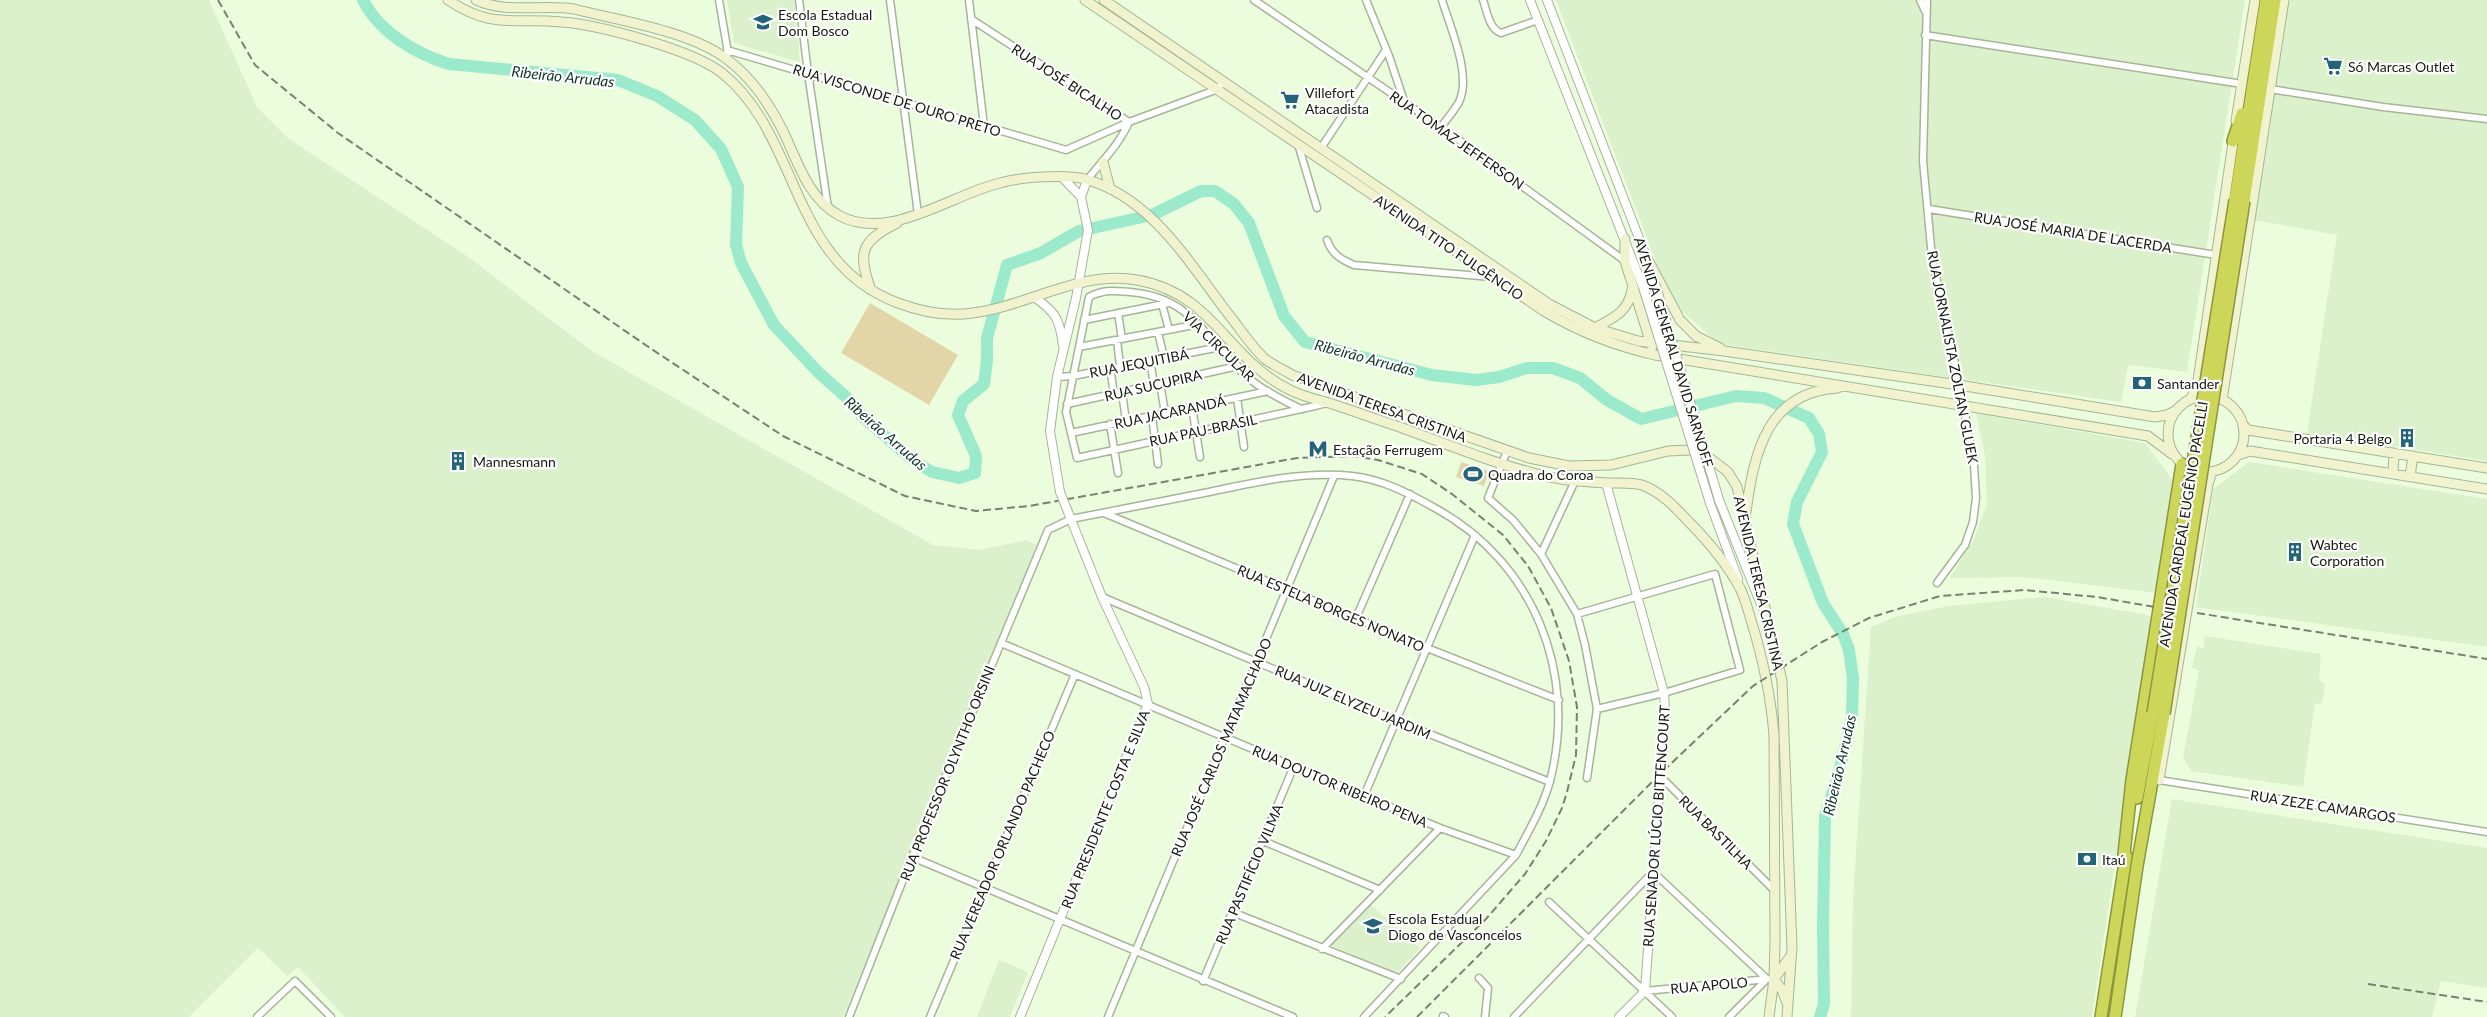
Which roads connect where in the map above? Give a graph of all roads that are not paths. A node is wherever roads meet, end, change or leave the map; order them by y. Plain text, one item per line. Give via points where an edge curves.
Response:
1 (448, 0) edge
2 (476, 0) edge
3 (719, 0) edge
4 (799, 0) edge
5 (890, 0) edge
6 (969, 0) edge
7 (1085, 0) edge
8 (1104, 0) edge
9 (1254, 0) edge
10 (1366, 0) edge
11 (1442, 0) edge
12 (1483, 0) edge
13 (1530, 0) edge
14 (1547, 0) edge
15 (1920, 0) edge
16 (1927, 0) edge
17 (2255, 0) edge
18 (2266, 0) edge
19 (2275, 0) edge
20 (2284, 0) edge
21 (524, 4) edge
22 (1926, 12) junction
23 (971, 20) junction
24 (1538, 20) junction
25 (1925, 35) junction
26 (1386, 50) junction
27 (728, 55) junction
28 (2257, 57) junction
29 (808, 73) junction
30 (1369, 78) junction
31 (2242, 84) junction
32 (1220, 85) junction
33 (2270, 89) junction
34 (901, 100) junction
35 (1404, 101) junction
36 (2487, 119) edge
37 (1129, 122) junction
38 (984, 126) junction
39 (1441, 127) junction
40 (2255, 131) junction
41 (2233, 141) junction
42 (1298, 143) junction
43 (1321, 148) junction
44 (1103, 162) junction
45 (1062, 177) junction
46 (1087, 180) junction
47 (1110, 189) junction
48 (1082, 199) junction
49 (2239, 200) junction
50 (828, 208) junction
51 (1317, 208) dead end
52 (1929, 210) junction
53 (914, 215) junction
54 (1624, 239) junction
55 (1327, 240) dead end
56 (1609, 250) junction
57 (1624, 250) junction
58 (2216, 255) junction
59 (1647, 258) junction
60 (1625, 261) junction
61 (1492, 277) junction
62 (1079, 284) junction
63 (1632, 286) junction
64 (871, 290) junction
65 (1034, 298) junction
66 (1171, 302) junction
67 (1162, 304) junction
68 (1118, 313) junction
69 (1084, 320) junction
70 (1199, 324) junction
71 (1596, 328) junction
72 (1169, 330) junction
73 (1158, 332) junction
74 (1120, 339) junction
75 (1650, 343) junction
76 (1079, 347) junction
77 (1220, 347) junction
78 (1064, 350) junction
79 (1724, 351) junction
80 (1655, 355) junction
81 (1164, 358) junction
82 (1150, 360) junction
83 (1120, 366) junction
84 (1238, 366) junction
85 (1110, 368) junction
86 (1073, 376) junction
87 (1057, 377) junction
88 (1157, 384) junction
89 (1960, 385) junction
90 (1857, 387) junction
91 (1268, 391) junction
92 (1122, 392) junction
93 (1114, 394) junction
94 (1237, 398) junction
95 (2190, 400) junction
96 (2222, 400) junction
97 (1328, 403) junction
98 (1067, 404) junction
99 (1963, 404) junction
100 (1192, 407) junction
101 (1301, 409) junction
102 (2177, 410) junction
103 (1165, 413) junction
104 (1152, 416) junction
105 (1126, 421) junction
106 (1240, 422) junction
107 (1110, 424) junction
108 (2242, 425) junction
109 (1197, 432) junction
110 (1071, 433) junction
111 (1156, 441) junction
112 (1244, 448) dead end
113 (1114, 450) junction
114 (1507, 451) junction
115 (2394, 453) junction
116 (2172, 454) junction
117 (2238, 455) junction
118 (1200, 456) dead end
119 (2413, 456) junction
120 (1077, 458) joint
121 (1503, 463) junction
122 (1158, 464) dead end
123 (2182, 464) junction
124 (2487, 468) edge
125 (2212, 472) junction
126 (1118, 473) dead end
127 (2393, 473) junction
128 (1334, 476) junction
129 (2410, 476) junction
130 (1575, 481) junction
131 (1606, 483) junction
132 (2487, 489) edge
133 (1410, 494) junction
134 (1104, 513) junction
135 (1070, 515) junction
136 (1746, 517) junction
137 (1475, 535) junction
138 (1541, 554) junction
139 (1937, 584) dead end
140 (1287, 589) junction
141 (1742, 591) junction
142 (1638, 595) junction
143 (1102, 597) junction
144 (1577, 614) junction
145 (1356, 618) junction
146 (1767, 621) junction
147 (1001, 643) junction
148 (1427, 648) junction
149 (1256, 662) junction
150 (1075, 674) junction
151 (1664, 693) junction
152 (1559, 700) junction
153 (1148, 704) junction
154 (1597, 709) junction
155 (1397, 721) junction
156 (1225, 737) junction
157 (1294, 766) junction
158 (1659, 775) junction
159 (1587, 778) dead end
160 (2159, 780) junction
161 (1550, 782) junction
162 (1364, 796) junction
163 (1440, 828) junction
164 (2487, 832) edge
165 (1263, 841) junction
166 (1516, 855) junction
167 (912, 857) junction
168 (2131, 864) junction
169 (1653, 872) junction
170 (984, 888) junction
171 (1380, 890) junction
172 (1774, 890) junction
173 (1549, 902) dead end
174 (1232, 912) junction
175 (1060, 921) junction
176 (1590, 938) junction
177 (1322, 949) junction
178 (1135, 952) junction
179 (1792, 954) junction
180 (1479, 978) dead end
181 (1401, 979) junction
182 (1770, 979) junction
183 (1203, 981) junction
184 (1645, 991) junction
185 (1788, 1013) edge
186 (258, 1017) edge
187 (331, 1017) edge
188 (849, 1017) edge
189 (930, 1017) edge
190 (1020, 1017) edge
191 (1108, 1017) edge
192 (1293, 1017) edge
193 (1364, 1017) edge
194 (1485, 1017) edge
195 (1514, 1017) edge
196 (1620, 1017) edge
197 (1672, 1017) edge
198 (1729, 1017) edge
199 (1769, 1017) edge
200 (2101, 1017) edge
201 (2114, 1017) edge

1 - 64 main road, AVENIDA TERESA CRISTINA via 478,17 501,21 560,21 591,27 678,51 722,73 746,97 767,131 814,231 829,253
2 - 21 main road, AVENIDA TERESA CRISTINA via 491,6
3 - 27 street
4 - 29 street
5 - 34 street
6 - 23 street
7 - 32 main road, AVENIDA TITO FULGÊNCIO
8 - 32 main road, AVENIDA TITO FULGÊNCIO
9 - 30 street, RUA TOMAZ JEFFERSON
10 - 26 street
11 - 39 street via 1462,69 1462,89 1459,102
12 - 24 street via 1498,32
13 - 24 street, AVENIDA GENERAL DAVID SARNOFF
14 - 59 street, AVENIDA GENERAL DAVID SARNOFF
15 - 22 street
16 - 22 street, RUA JORNALISTA ZOLTAN GLUEK
17 - 31 main road, AVENIDA CARDEAL EUGÊNIO PACELLI
18 - 28 highway, AVENIDA CARDEAL EUGÊNIO PACELLI
19 - 40 highway, AVENIDA CARDEAL EUGÊNIO PACELLI
20 - 33 main road, AVENIDA CARDEAL EUGÊNIO PACELLI
21 - 27 main road, AVENIDA TERESA CRISTINA via 574,9 684,37
22 - 25 street, RUA JORNALISTA ZOLTAN GLUEK
23 - 37 street, RUA JOSÉ BICALHO
23 - 38 street
24 - 54 street, AVENIDA GENERAL DAVID SARNOFF
25 - 31 street
25 - 52 street, RUA JORNALISTA ZOLTAN GLUEK via 1923,161
26 - 30 street
26 - 35 street
27 - 29 street, RUA VISCONDE DE OURO PRETO
27 - 50 main road, AVENIDA TERESA CRISTINA via 770,107 809,186
28 - 41 highway
28 - 49 highway, AVENIDA CARDEAL EUGÊNIO PACELLI
29 - 34 street, RUA VISCONDE DE OURO PRETO
29 - 50 street
30 - 35 street, RUA TOMAZ JEFFERSON
30 - 43 street
31 - 41 main road, AVENIDA CARDEAL EUGÊNIO PACELLI
32 - 37 street
32 - 42 main road, AVENIDA TITO FULGÊNCIO
32 - 43 main road, AVENIDA TITO FULGÊNCIO
33 - 36 street
33 - 40 highway
33 - 96 main road, AVENIDA CARDEAL EUGÊNIO PACELLI
34 - 38 street, RUA VISCONDE DE OURO PRETO
34 - 53 street
35 - 39 street, RUA TOMAZ JEFFERSON
37 - 38 street, RUA VISCONDE DE OURO PRETO via 1066,150
37 - 44 street, RUA JOSÉ BICALHO
39 - 56 street, RUA TOMAZ JEFFERSON
40 - 49 highway, AVENIDA CARDEAL EUGÊNIO PACELLI
41 - 58 main road, AVENIDA CARDEAL EUGÊNIO PACELLI
42 - 51 street
42 - 61 main road, AVENIDA TITO FULGÊNCIO
43 - 71 main road, AVENIDA TITO FULGÊNCIO via 1549,304
44 - 46 street, RUA JOSÉ BICALHO
44 - 47 main road
45 - 46 main road, AVENIDA TERESA CRISTINA
45 - 48 street
45 - 53 main road, AVENIDA TERESA CRISTINA via 1000,182
46 - 47 main road, AVENIDA TERESA CRISTINA
46 - 48 street
47 - 114 main road, AVENIDA TERESA CRISTINA via 1155,221 1170,237 1265,358 1292,375
48 - 62 street via 1088,230
49 - 168 highway, AVENIDA CARDEAL EUGÊNIO PACELLI, bridge via 2158,714
50 - 53 main road, AVENIDA TERESA CRISTINA via 860,223 874,224
52 - 58 street, RUA JOSÉ MARIA DE LACERDA
52 - 89 street, RUA JORNALISTA ZOLTAN GLUEK via 1932,258
53 - 64 main road via 869,240 862,253 863,268
54 - 57 main road
54 - 141 street, AVENIDA GENERAL DAVID SARNOFF, bridge via 1643,287 1710,503
55 - 61 street via 1336,256 1354,265
56 - 57 street
56 - 60 street, RUA TOMAZ JEFFERSON
57 - 60 main road
58 - 95 main road, AVENIDA CARDEAL EUGÊNIO PACELLI via 2197,387
59 - 79 main road via 1680,320 1696,336
59 - 146 street, AVENIDA GENERAL DAVID SARNOFF, bridge via 1719,500
60 - 63 main road
61 - 80 main road, AVENIDA TITO FULGÊNCIO via 1568,326 1618,346
62 - 65 main road, AVENIDA TERESA CRISTINA
62 - 78 street
62 - 97 main road, AVENIDA TERESA CRISTINA via 1112,277 1158,285 1187,298 1209,315 1241,355 1259,371 1295,392
63 - 71 main road via 1628,305 1618,316
63 - 75 main road
64 - 65 main road, AVENIDA TERESA CRISTINA via 894,302 940,314 969,314
65 - 78 street via 1055,315
66 - 67 street
66 - 69 street, VIA CIRCULAR via 1140,293 1102,290 1089,297
66 - 70 street, VIA CIRCULAR
67 - 68 street
67 - 72 street
68 - 69 street
68 - 74 street
69 - 76 street, VIA CIRCULAR
70 - 72 street
70 - 77 street, VIA CIRCULAR
71 - 75 main road, AVENIDA TITO FULGÊNCIO
72 - 73 street
73 - 74 street
73 - 81 street
74 - 76 street
74 - 83 street
75 - 79 main road, AVENIDA TITO FULGÊNCIO
75 - 80 main road
76 - 86 street, VIA CIRCULAR
77 - 81 street, RUA JEQUITIBÁ
77 - 84 street, VIA CIRCULAR
78 - 87 street
79 - 89 main road
80 - 90 main road, AVENIDA TITO FULGÊNCIO
81 - 82 street, RUA JEQUITIBÁ
82 - 83 street, RUA JEQUITIBÁ
82 - 88 street
83 - 85 street, RUA JEQUITIBÁ
84 - 88 street, RUA SUCUPIRA
84 - 91 street, VIA CIRCULAR
85 - 86 street, RUA JEQUITIBÁ
85 - 93 street
86 - 87 street, RUA JEQUITIBÁ
86 - 98 street, VIA CIRCULAR
87 - 135 street, bridge via 1050,431 1060,492
88 - 92 street, RUA SUCUPIRA
88 - 103 street
89 - 99 street, RUA JORNALISTA ZOLTAN GLUEK
89 - 102 main road via 2155,417
90 - 99 main road
90 - 136 main road via 1808,393 1794,401 1768,428 1751,475
91 - 94 street, RUA JACARANDÁ
91 - 101 street, VIA CIRCULAR
92 - 93 street, RUA SUCUPIRA
92 - 105 street
93 - 98 street, RUA SUCUPIRA
94 - 100 street, RUA JACARANDÁ
94 - 106 street
95 - 96 main road via 2200,397
95 - 102 main road
96 - 108 main road via 2235,410
97 - 101 street, RUA PAU-BRASIL
97 - 121 main road, AVENIDA TERESA CRISTINA
98 - 110 street, VIA CIRCULAR
99 - 116 main road via 2148,436
99 - 139 street, RUA JORNALISTA ZOLTAN GLUEK via 1974,465 1976,498 1973,522 1965,545
100 - 103 street, RUA JACARANDÁ
100 - 109 street
101 - 106 street, RUA PAU-BRASIL
102 - 116 main road via 2168,431
103 - 104 street, RUA JACARANDÁ
104 - 105 street, RUA JACARANDÁ
104 - 111 street
105 - 107 street, RUA JACARANDÁ
106 - 109 street, RUA PAU-BRASIL
106 - 112 street
107 - 110 street, RUA JACARANDÁ
107 - 113 street
108 - 115 main road via 2248,430
108 - 117 main road via 2244,435
109 - 111 street, RUA PAU-BRASIL
109 - 118 street
110 - 120 street, VIA CIRCULAR
111 - 113 street, RUA PAU-BRASIL
111 - 122 street
113 - 120 street, RUA PAU-BRASIL
113 - 126 street
114 - 121 street
114 - 136 main road, AVENIDA TERESA CRISTINA via 1569,466 1611,465 1668,450 1690,450 1711,459 1728,472 1738,487
115 - 119 main road
115 - 127 main road
116 - 123 main road
117 - 125 main road via 2226,466
117 - 127 main road via 2250,451
119 - 124 main road
119 - 129 main road
121 - 130 main road, AVENIDA TERESA CRISTINA via 1548,477
121 - 138 street via 1488,498 1513,520
123 - 125 main road via 2202,472
123 - 168 highway via 2132,780 2124,854
125 - 160 main road, AVENIDA CARDEAL EUGÊNIO PACELLI
127 - 129 main road
128 - 133 street via 1352,476 1382,483
128 - 134 street via 1250,483
128 - 140 street, RUA JOSÉ CARLOS MATAMACHADO
129 - 132 main road
130 - 131 main road, AVENIDA TERESA CRISTINA
130 - 138 street
131 - 141 main road, AVENIDA TERESA CRISTINA via 1642,485 1671,503 1700,533
131 - 142 street, RUA SENADOR LÚCIO BITTENCOURT
133 - 137 street via 1454,518
133 - 145 street
134 - 135 street
134 - 140 street, RUA ESTELA BORGES NONATO
135 - 143 street, RUA PRESIDENTE COSTA E SILVA
135 - 147 street, RUA PROFESSOR OLYNTHO ORSINI via 1048,530
136 - 146 main road, AVENIDA TERESA CRISTINA
137 - 148 street
137 - 152 street via 1503,562 1538,617 1550,648
138 - 144 street
140 - 145 street, RUA ESTELA BORGES NONATO
140 - 149 street, RUA JOSÉ CARLOS MATAMACHADO
141 - 172 main road, AVENIDA TERESA CRISTINA via 1766,669 1772,705
142 - 144 street
142 - 151 street, RUA SENADOR LÚCIO BITTENCOURT
142 - 151 street via 1715,574 1740,670
143 - 149 street, RUA JUIZ ELYZEU JARDIM
143 - 153 street, RUA PRESIDENTE COSTA E SILVA via 1144,687
144 - 154 street
145 - 148 street, RUA ESTELA BORGES NONATO
146 - 179 main road, AVENIDA TERESA CRISTINA via 1782,681
147 - 150 street, RUA DOUTOR RIBEIRO PENA
147 - 167 street, RUA PROFESSOR OLYNTHO ORSINI
148 - 152 street, RUA ESTELA BORGES NONATO
148 - 155 street
149 - 155 street, RUA JUIZ ELYZEU JARDIM
149 - 156 street, RUA JOSÉ CARLOS MATAMACHADO
150 - 153 street, RUA DOUTOR RIBEIRO PENA
150 - 170 street, RUA VEREADOR ORLANDO PACHECO
151 - 154 street
151 - 158 street, RUA SENADOR LÚCIO BITTENCOURT
152 - 161 street via 1557,742
153 - 156 street, RUA DOUTOR RIBEIRO PENA
153 - 175 street, RUA PRESIDENTE COSTA E SILVA
154 - 159 street
155 - 161 street, RUA JUIZ ELYZEU JARDIM
155 - 162 street
156 - 157 street, RUA DOUTOR RIBEIRO PENA
156 - 178 street, RUA JOSÉ CARLOS MATAMACHADO
157 - 162 street, RUA DOUTOR RIBEIRO PENA
157 - 165 street, RUA PASTIFÍCIO VILMA
158 - 169 street, RUA SENADOR LÚCIO BITTENCOURT
158 - 172 street, RUA BASTILHA
160 - 164 street, RUA ZEZE CAMARGOS
160 - 168 highway
161 - 166 street
162 - 163 street, RUA DOUTOR RIBEIRO PENA
163 - 166 street, RUA DOUTOR RIBEIRO PENA
163 - 171 street
165 - 171 street
165 - 174 street, RUA PASTIFÍCIO VILMA
166 - 181 street
167 - 170 street
167 - 188 street, RUA PROFESSOR OLYNTHO ORSINI
168 - 200 highway, AVENIDA CARDEAL EUGÊNIO PACELLI
168 - 201 highway, AVENIDA CARDEAL EUGÊNIO PACELLI
169 - 176 street
169 - 182 street
169 - 184 street, RUA SENADOR LÚCIO BITTENCOURT
170 - 175 street
170 - 189 street, RUA VEREADOR ORLANDO PACHECO
171 - 177 street
172 - 182 main road, AVENIDA TERESA CRISTINA
173 - 176 street
174 - 177 street
174 - 183 street, RUA PASTIFÍCIO VILMA
175 - 178 street
175 - 190 street, RUA PRESIDENTE COSTA E SILVA
176 - 184 street
176 - 195 street
177 - 181 street
178 - 183 street
178 - 191 street, RUA JOSÉ CARLOS MATAMACHADO
179 - 182 main road
179 - 185 main road, AVENIDA TERESA CRISTINA
180 - 194 street via 1488,988
181 - 193 street
182 - 184 street, RUA APOLO
182 - 185 main road via 1785,996
182 - 198 street
182 - 199 main road, AVENIDA TERESA CRISTINA
183 - 192 street
184 - 196 street
184 - 197 street
186 - 187 street via 295,981

